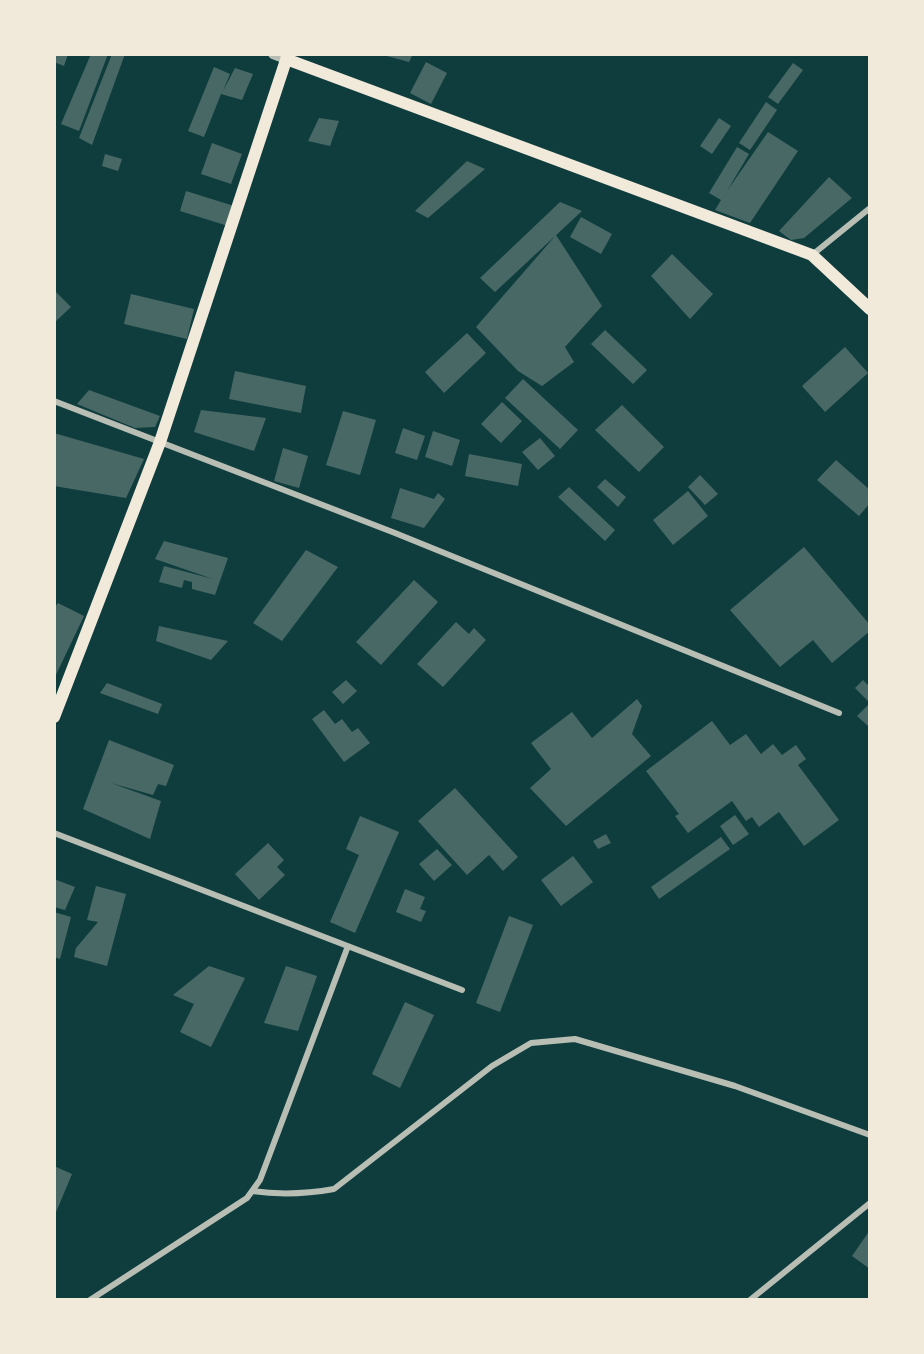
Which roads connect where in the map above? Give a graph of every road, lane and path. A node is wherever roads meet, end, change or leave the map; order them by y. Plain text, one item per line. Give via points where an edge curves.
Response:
1 (273, 54) edge
2 (287, 57) edge
3 (870, 208) edge
4 (812, 255) junction
5 (870, 309) edge
6 (54, 401) edge
7 (160, 442) junction
8 (839, 713) dead end
9 (54, 717) edge
10 (54, 833) edge
11 (348, 946) junction
12 (462, 990) dead end
13 (870, 1135) edge
14 (252, 1191) junction
15 (870, 1203) edge
16 (90, 1300) edge
17 (750, 1300) edge

1 - 2 street
2 - 4 main road
2 - 7 main road
3 - 4 street
4 - 5 main road
6 - 7 street
7 - 8 street
7 - 9 main road
10 - 11 street
11 - 12 street
11 - 14 street via 260,1180
13 - 14 street via 735,1086 575,1039 531,1043 492,1065 334,1189 277,1195
14 - 16 street via 247,1198
15 - 17 street

